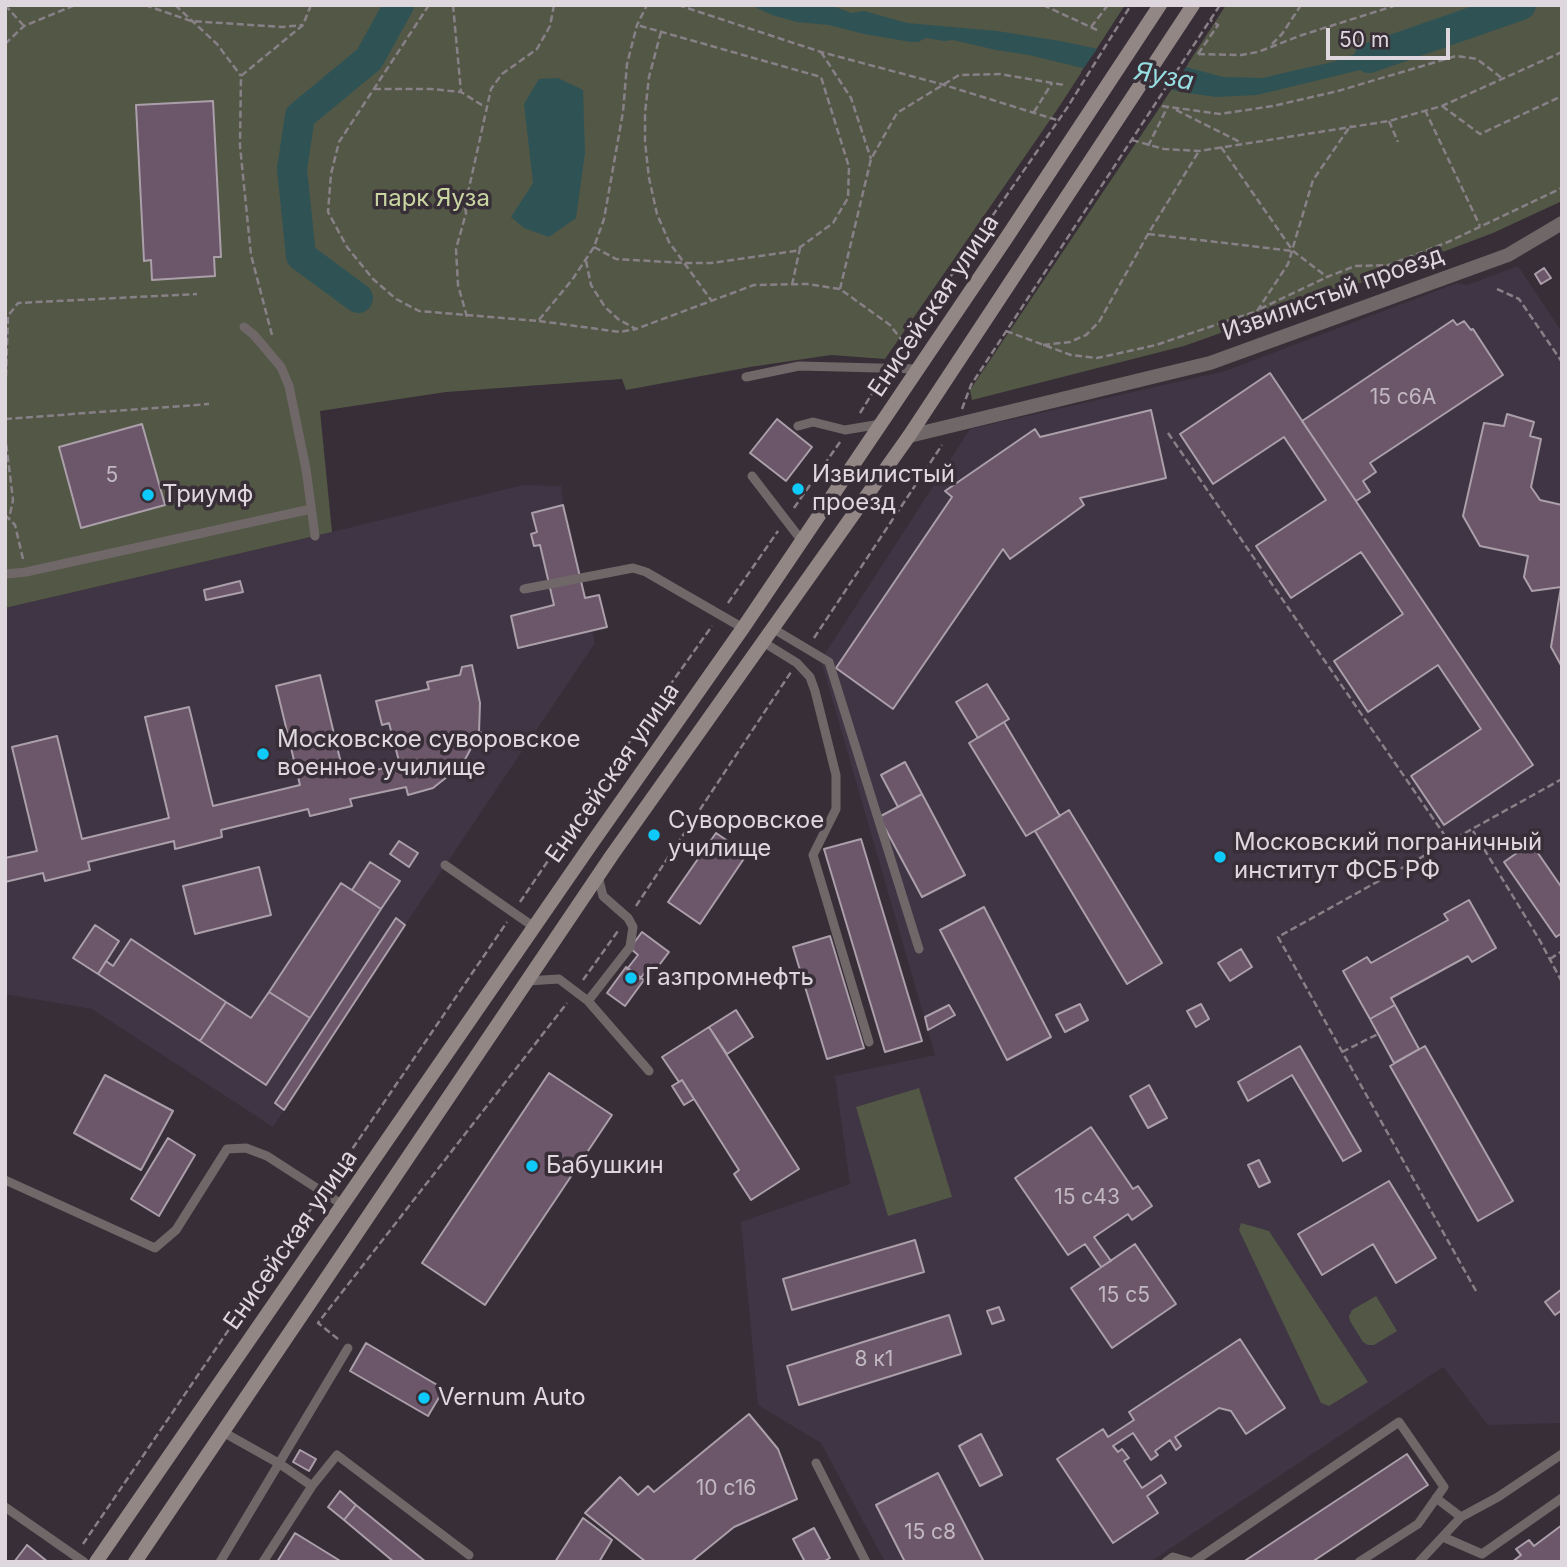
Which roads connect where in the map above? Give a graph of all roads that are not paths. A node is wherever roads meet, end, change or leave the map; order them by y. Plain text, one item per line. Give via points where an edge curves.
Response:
1 (1193, 5) edge
2 (1157, 10) edge
3 (1562, 223) edge
4 (244, 327) dead end
5 (919, 369) junction
6 (746, 377) dead end
7 (881, 424) junction
8 (799, 426) dead end
9 (909, 436) junction
10 (752, 476) dead end
11 (311, 509) junction
12 (314, 536) dead end
13 (802, 541) junction
14 (5, 574) edge
15 (524, 589) dead end
16 (743, 628) junction
17 (772, 628) junction
18 (763, 642) junction
19 (445, 865) dead end
20 (598, 875) junction
21 (534, 927) junction
22 (919, 949) dead end
23 (527, 981) junction
24 (588, 1001) junction
25 (869, 1042) dead end
26 (649, 1072) dead end
27 (5, 1180) edge
28 (343, 1205) junction
29 (348, 1348) road end
30 (223, 1432) junction
31 (1562, 1454) edge
32 (816, 1463) dead end
33 (280, 1464) junction
34 (312, 1486) junction
35 (1437, 1497) junction
36 (1562, 1498) edge
37 (5, 1507) edge
38 (1461, 1517) junction
39 (1443, 1536) junction
40 (469, 1555) dead end
41 (84, 1562) edge
42 (96, 1562) edge
43 (135, 1562) edge
44 (220, 1562) edge
45 (264, 1562) edge
46 (866, 1562) edge
47 (1166, 1562) edge
48 (1192, 1562) edge
49 (1359, 1562) edge
50 (1419, 1562) edge

1 - 9 main road, Енисейская улица
2 - 5 main road, Енисейская улица
3 - 9 street, Извилистый проезд via 1508,255 1210,363
4 - 11 lane via 281,368 289,386
5 - 6 lane via 799,366
5 - 7 main road, Енисейская улица
7 - 8 lane via 845,430 813,422
7 - 13 main road, Енисейская улица
9 - 17 main road, Енисейская улица
10 - 13 lane
11 - 12 lane
11 - 14 lane
13 - 16 main road, Енисейская улица
15 - 16 lane via 633,568
16 - 21 main road, Енисейская улица
17 - 18 main road, Енисейская улица
17 - 22 lane via 829,662
18 - 20 main road, Енисейская улица
18 - 25 lane via 797,663 815,691 836,775 836,809 814,855
19 - 21 lane
20 - 23 main road, Енисейская улица
20 - 24 lane via 603,896 633,927 630,947
21 - 28 main road, Енисейская улица
23 - 24 lane via 559,979
23 - 30 main road, Енисейская улица
24 - 26 lane
27 - 28 lane via 155,1248 176,1230 228,1149 246,1148 267,1156
28 - 42 main road, Енисейская улица
29 - 33 lane
30 - 33 lane
30 - 43 main road, Енисейская улица
31 - 38 lane
32 - 46 lane
33 - 34 lane
33 - 44 lane
34 - 40 lane via 337,1455
34 - 45 lane
35 - 38 lane
35 - 48 lane via 1444,1487 1399,1422
35 - 49 lane via 1418,1524
36 - 39 lane via 1482,1554
37 - 41 lane
38 - 39 lane
39 - 50 lane
47 - 48 lane via 1173,1557

